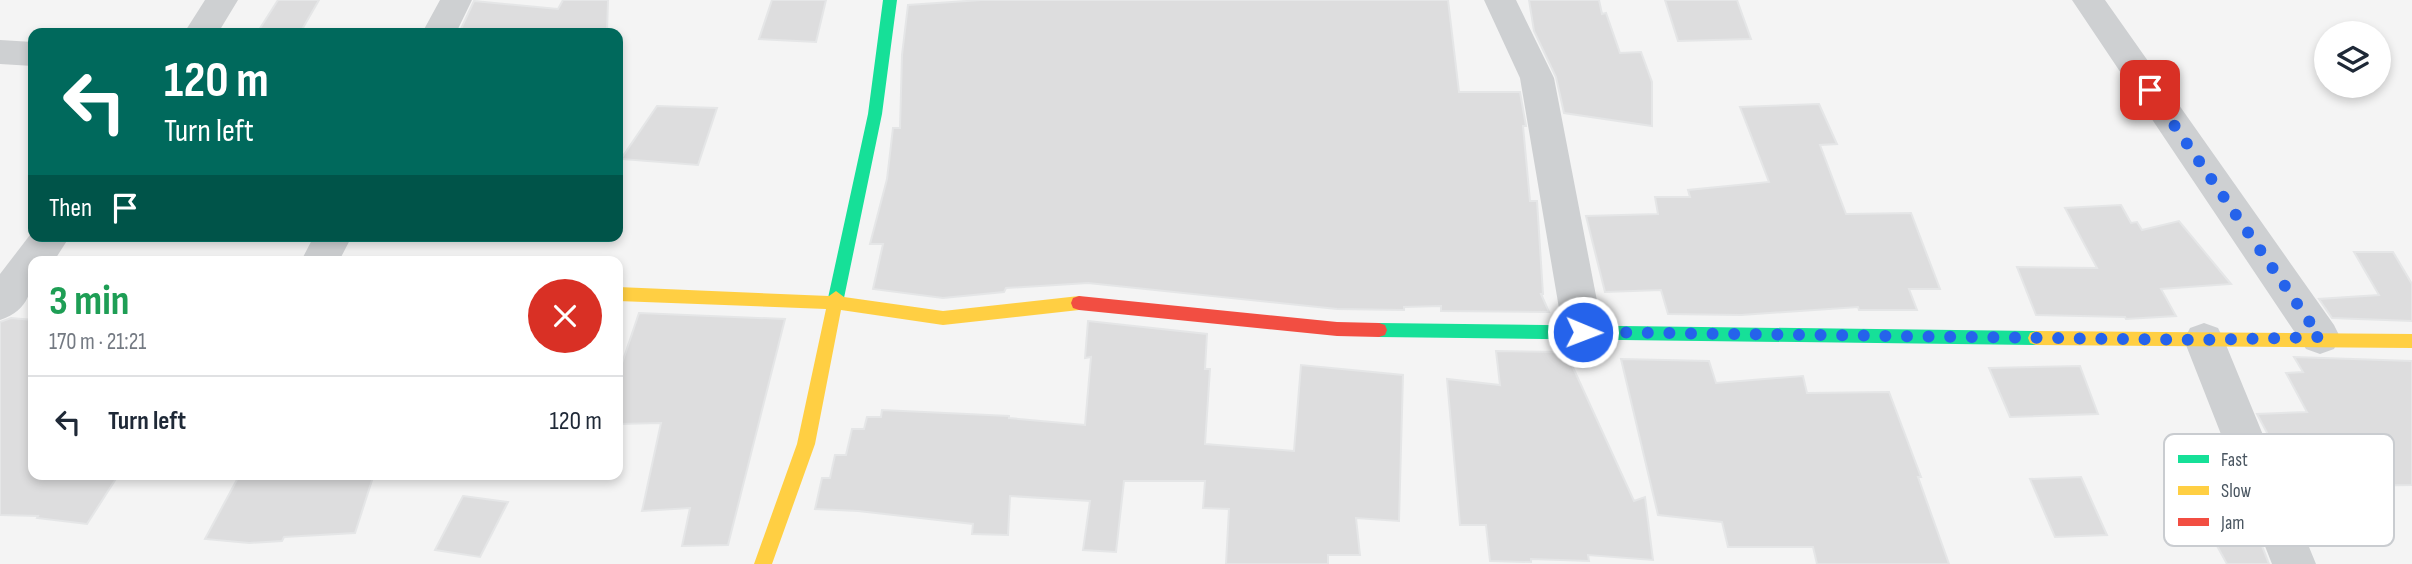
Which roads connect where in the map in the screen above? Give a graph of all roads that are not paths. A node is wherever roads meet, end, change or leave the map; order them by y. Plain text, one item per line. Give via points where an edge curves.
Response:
1 (222, 0) edge
2 (456, 0) edge
3 (890, 0) edge
4 (1500, 0) edge
5 (2088, 0) edge
6 (204, 28) edge
7 (442, 28) edge
8 (0, 52) edge
9 (28, 54) edge
10 (28, 267) edge
11 (12, 289) edge
12 (623, 294) edge
13 (836, 303) junction
14 (1583, 332) junction
15 (2320, 337) junction
16 (2204, 340) junction
17 (2412, 341) edge
18 (2242, 434) edge
19 (2287, 546) edge
20 (763, 564) edge
21 (2294, 564) edge

1 - 6 street
2 - 7 street
3 - 13 street via 875,114
4 - 14 street via 1537,78
5 - 15 street
8 - 9 street
10 - 11 street
12 - 13 street
13 - 14 street via 943,318 1088,302 1337,329
13 - 20 street via 806,444
14 - 16 street
15 - 16 street
15 - 17 street
16 - 18 street
19 - 21 street

